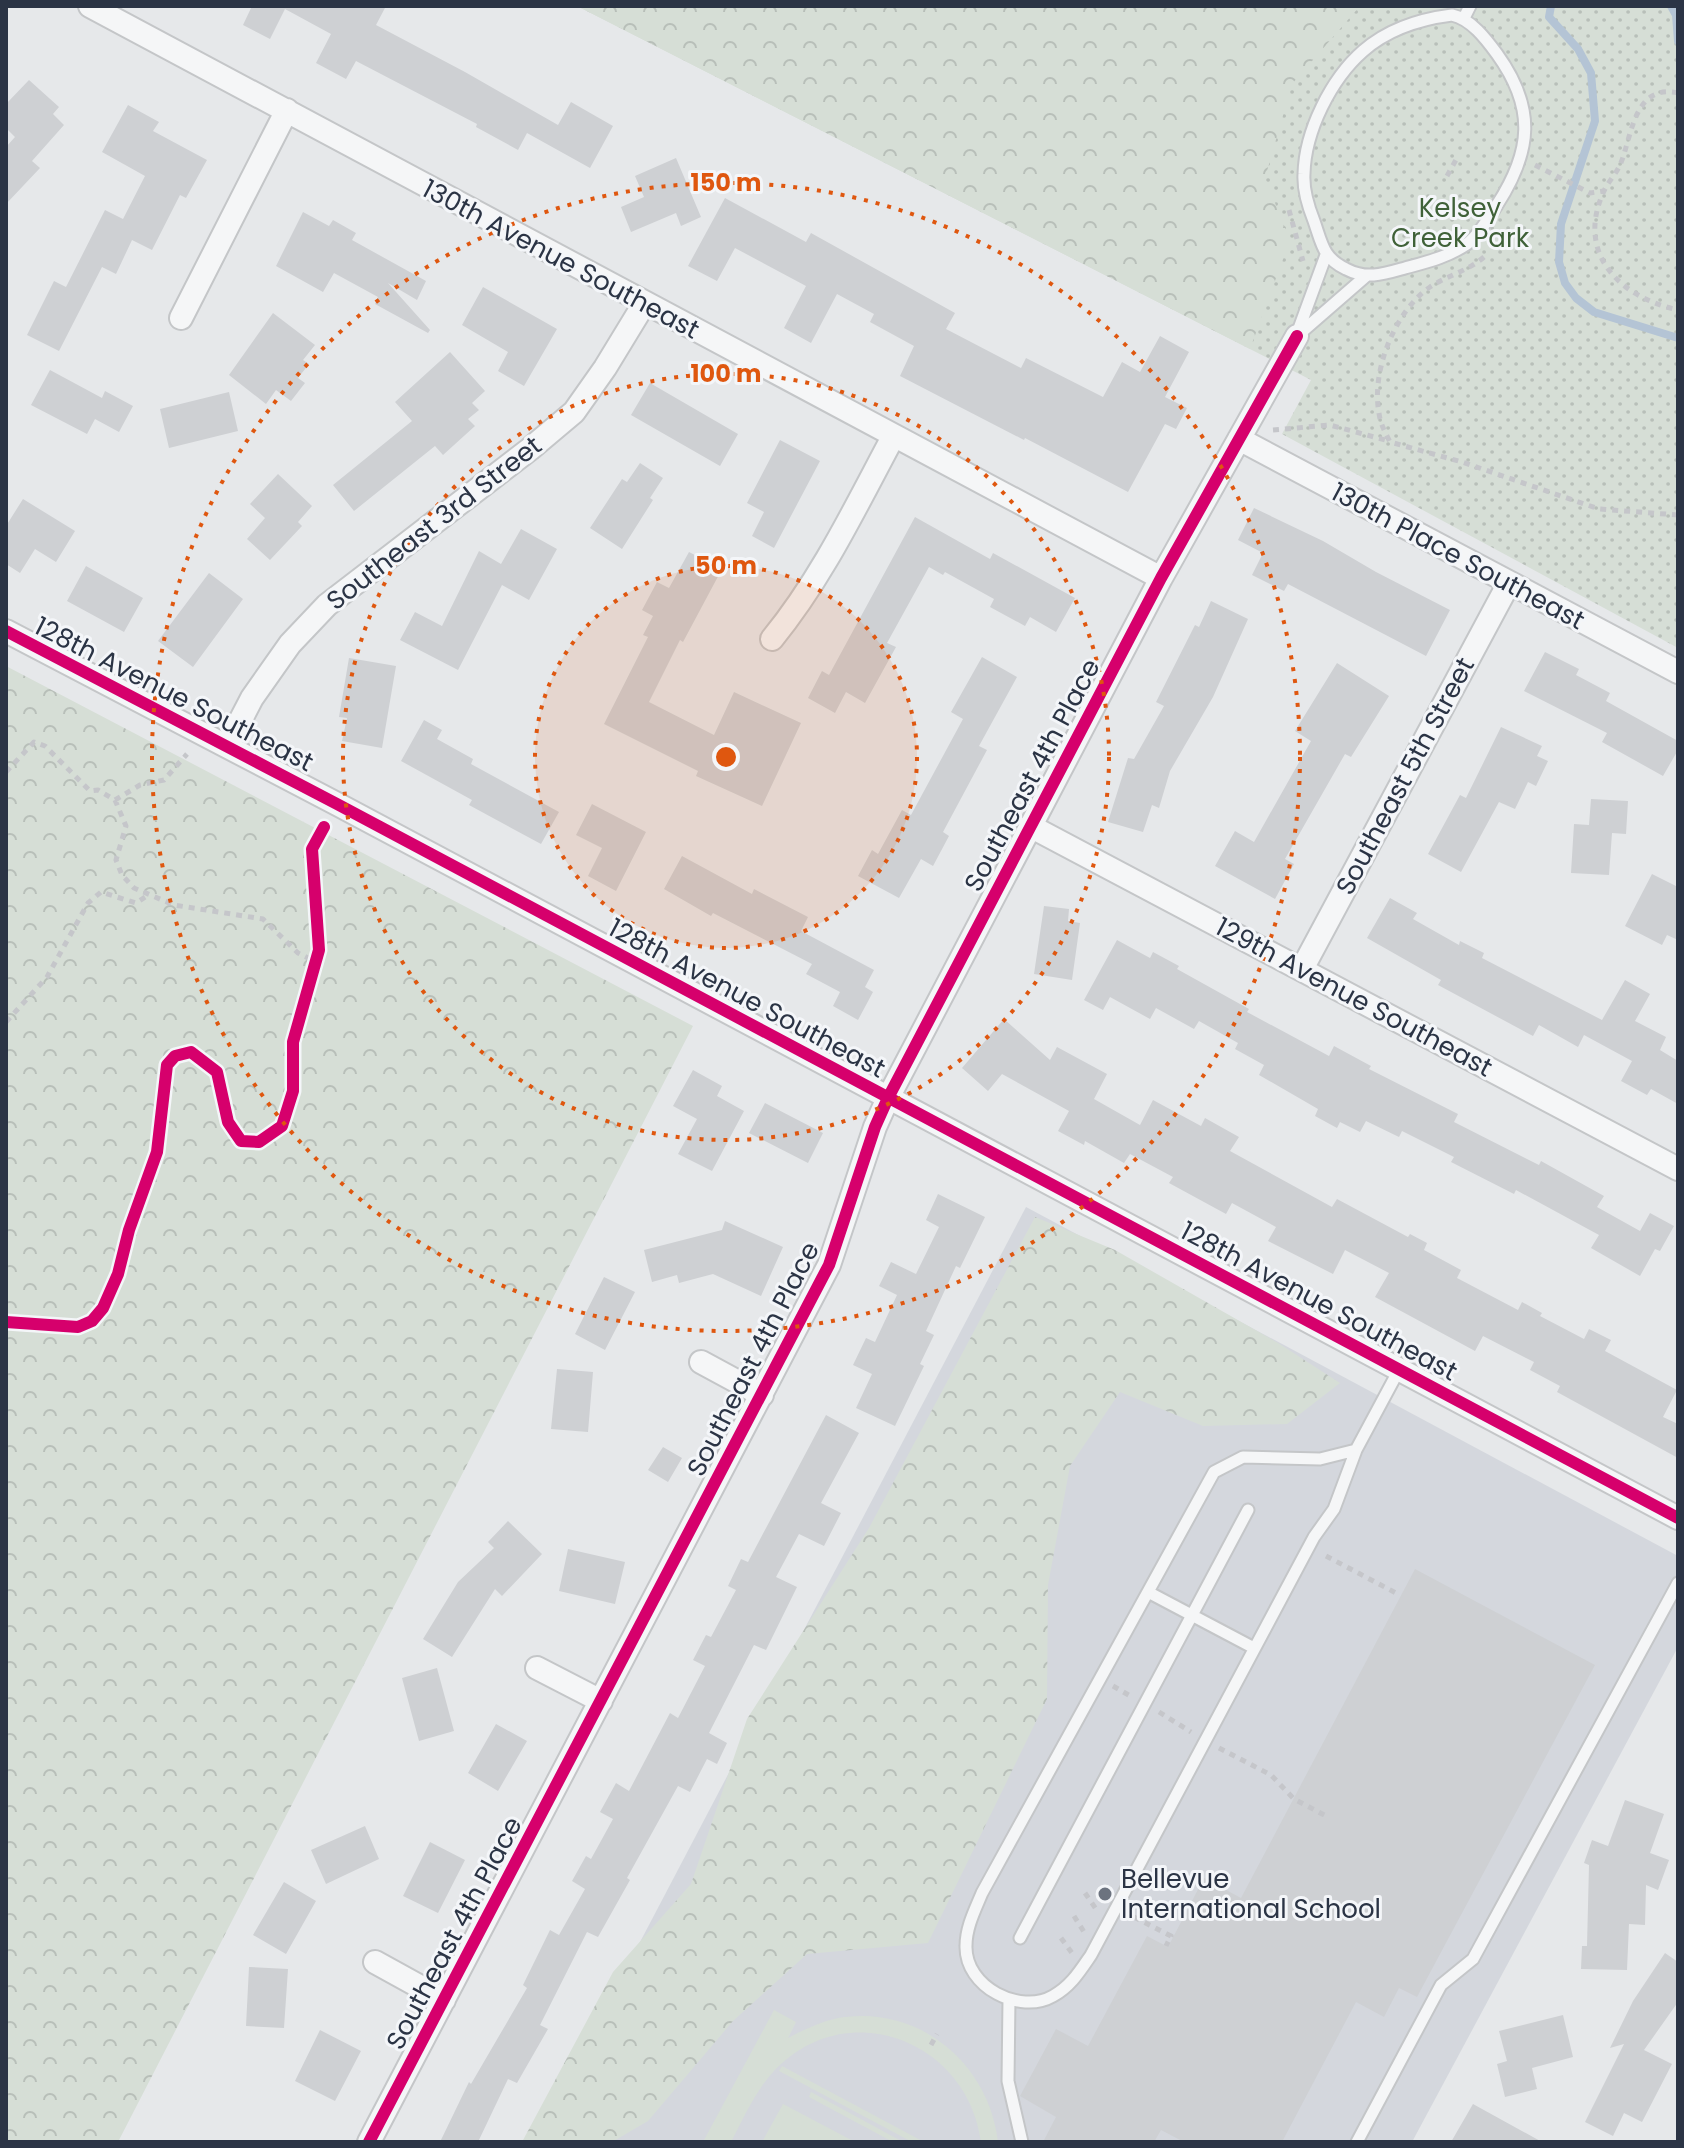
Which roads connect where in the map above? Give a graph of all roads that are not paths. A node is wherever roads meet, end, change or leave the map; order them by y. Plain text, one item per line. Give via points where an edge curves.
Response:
1 (90, 6) edge
2 (1470, 6) edge
3 (1464, 18) junction
4 (287, 110) junction
5 (1326, 255) junction
6 (1366, 276) junction
7 (644, 304) junction
8 (181, 318) dead end
9 (1297, 336) junction
10 (893, 437) junction
11 (1239, 439) junction
12 (1161, 578) junction
13 (1509, 583) junction
14 (6, 631) edge
15 (772, 639) dead end
16 (1678, 672) edge
17 (227, 746) junction
18 (1030, 826) junction
19 (1302, 969) junction
20 (888, 1098) junction
21 (1678, 1169) edge
22 (701, 1362) dead end
23 (1400, 1368) junction
24 (762, 1395) junction
25 (1356, 1450) junction
26 (1248, 1510) dead end
27 (1678, 1518) edge
28 (1678, 1583) edge
29 (1148, 1592) junction
30 (1192, 1615) junction
31 (1254, 1648) junction
32 (537, 1668) dead end
33 (601, 1701) junction
34 (1020, 1938) dead end
35 (375, 1962) dead end
36 (1009, 1999) junction
37 (444, 2000) junction
38 (369, 2142) edge
39 (1022, 2142) edge
40 (1357, 2142) edge

1 - 4 street, 130th Avenue Southeast
2 - 3 lane
3 - 5 lane via 1437,17 1391,32 1364,50 1326,101 1308,146 1304,175 1307,202
3 - 6 lane via 1514,80 1524,151 1502,197 1471,241 1433,261
4 - 7 street, 130th Avenue Southeast
4 - 8 street
5 - 6 lane
5 - 9 lane
6 - 9 lane
7 - 10 street, 130th Avenue Southeast
7 - 17 street, Southeast 3rd Street via 574,412 327,605 290,644
9 - 11 street, Southeast 4th Place
10 - 12 street, 130th Avenue Southeast
10 - 15 street via 815,582
11 - 12 street, Southeast 4th Place
11 - 13 street, 130th Place Southeast
12 - 18 street, Southeast 4th Place
13 - 16 street, 130th Place Southeast
13 - 19 street, Southeast 5th Street
14 - 17 street, 128th Avenue Southeast
17 - 20 street, 128th Avenue Southeast
18 - 19 street, 129th Avenue Southeast
18 - 20 street, Southeast 4th Place
19 - 21 street, 129th Avenue Southeast
20 - 23 street, 128th Avenue Southeast
20 - 24 street, Southeast 4th Place via 829,1265
22 - 24 street
23 - 25 lane
23 - 27 street, 128th Avenue Southeast
24 - 33 street, Southeast 4th Place
25 - 29 lane via 1320,1459 1243,1457 1214,1472
25 - 31 lane via 1334,1509
26 - 30 lane
28 - 40 lane via 1473,1959 1441,1985
29 - 30 lane
29 - 36 lane via 969,1925 965,1949 973,1973
30 - 31 lane
30 - 34 lane
31 - 36 lane via 1091,1955 1071,1983 1051,1997 1027,2004
32 - 33 street
33 - 37 street, Southeast 4th Place
35 - 37 street
36 - 39 lane via 1008,2081
37 - 38 street, Southeast 4th Place

